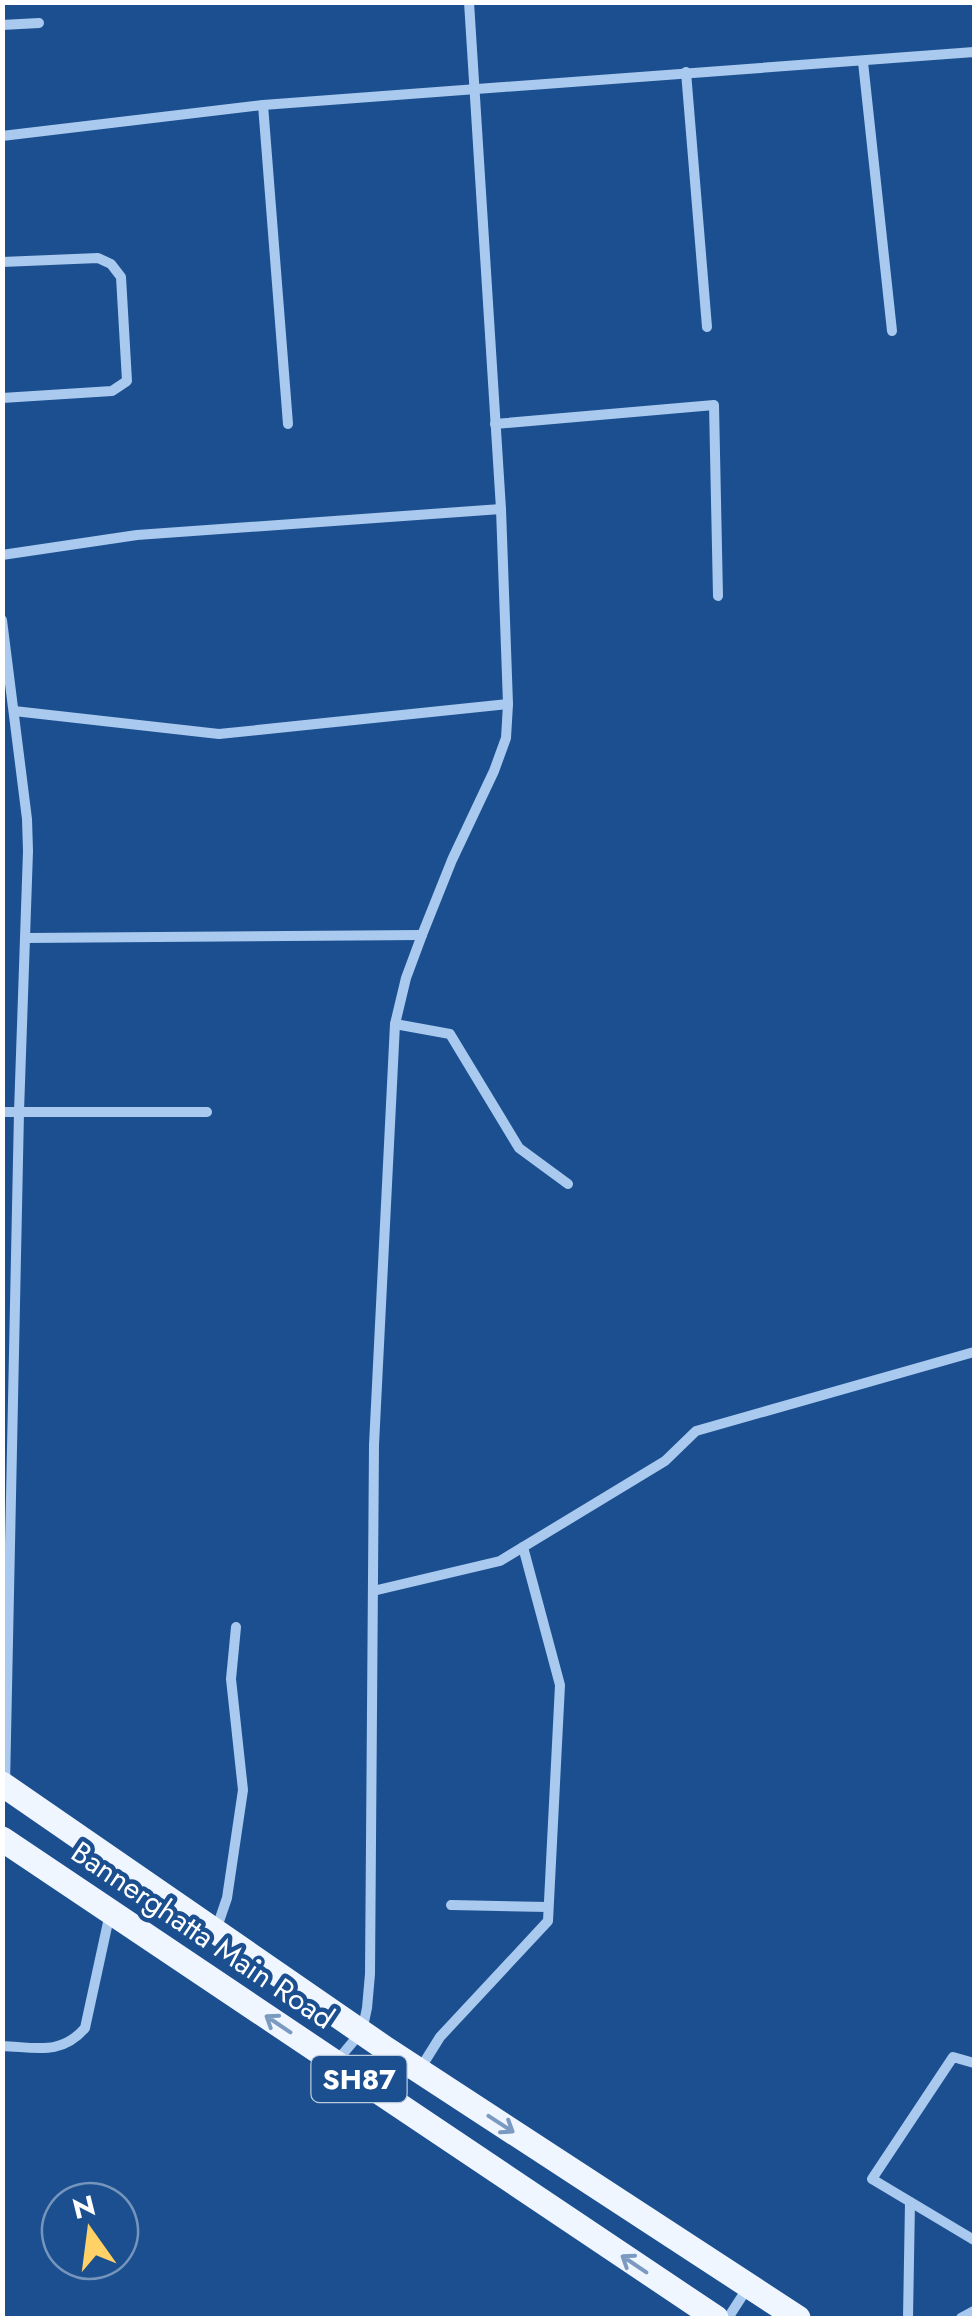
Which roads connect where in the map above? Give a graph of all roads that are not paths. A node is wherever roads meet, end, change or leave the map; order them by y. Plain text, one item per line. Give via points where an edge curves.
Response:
1 (468, 2) edge
2 (39, 23) dead end
3 (2, 25) edge
4 (974, 52) edge
5 (863, 62) junction
6 (686, 72) junction
7 (474, 88) junction
8 (263, 105) junction
9 (2, 136) edge
10 (2, 262) edge
11 (707, 327) dead end
12 (892, 331) dead end
13 (2, 398) edge
14 (288, 424) dead end
15 (495, 424) junction
16 (501, 509) junction
17 (2, 555) edge
18 (718, 596) dead end
19 (2, 620) edge
20 (6, 670) edge
21 (508, 704) junction
22 (14, 711) junction
23 (422, 935) junction
24 (26, 938) junction
25 (395, 1024) junction
26 (2, 1112) edge
27 (18, 1112) junction
28 (207, 1112) dead end
29 (568, 1184) dead end
30 (974, 1352) edge
31 (523, 1547) junction
32 (373, 1591) junction
33 (236, 1627) dead end
34 (4, 1785) edge
35 (2, 1839) edge
36 (451, 1905) dead end
37 (548, 1908) junction
38 (110, 1912) junction
39 (216, 1931) junction
40 (362, 2031) junction
41 (2, 2046) edge
42 (336, 2063) junction
43 (974, 2063) edge
44 (419, 2070) junction
45 (910, 2202) junction
46 (974, 2240) edge
47 (748, 2286) junction
48 (974, 2311) edge
49 (716, 2318) edge
50 (728, 2318) edge
51 (798, 2318) edge
52 (908, 2318) edge
53 (961, 2318) edge

1 - 7 street
2 - 3 street
4 - 5 street
5 - 6 street
5 - 12 street
6 - 7 street
6 - 11 street
7 - 8 street
7 - 15 street
8 - 9 street
8 - 14 street
10 - 13 street via 98,258 111,264 121,276 127,380 112,391
15 - 16 street
15 - 18 street via 714,405
16 - 17 street via 137,535
16 - 21 street
19 - 20 street
20 - 22 street
21 - 22 street via 219,734
21 - 23 street via 494,771
22 - 24 street via 27,819
23 - 24 street
23 - 25 street
24 - 27 street
25 - 29 street via 450,1034 519,1148
25 - 32 street
26 - 27 street
27 - 28 street
27 - 34 street
30 - 31 street via 696,1431 664,1461
31 - 32 street via 500,1562
31 - 37 street via 560,1685
32 - 40 street via 370,1974
33 - 39 street via 231,1680 243,1790
34 - 39 main road
35 - 38 main road, Bannerghatta Main Road / SH87
36 - 37 street
37 - 44 street via 548,1921 440,2038
38 - 41 street via 85,2028 56,2048
42 -> 38 main road, Bannerghatta Main Road / SH87
39 - 40 main road
40 - 42 street
40 - 44 main road
49 -> 42 main road, Bannerghatta Main Road / SH87
43 - 45 street via 954,2056 872,2179
44 -> 47 main road
45 - 46 street
45 - 52 street
47 - 50 street
47 - 51 main road
48 - 53 street

